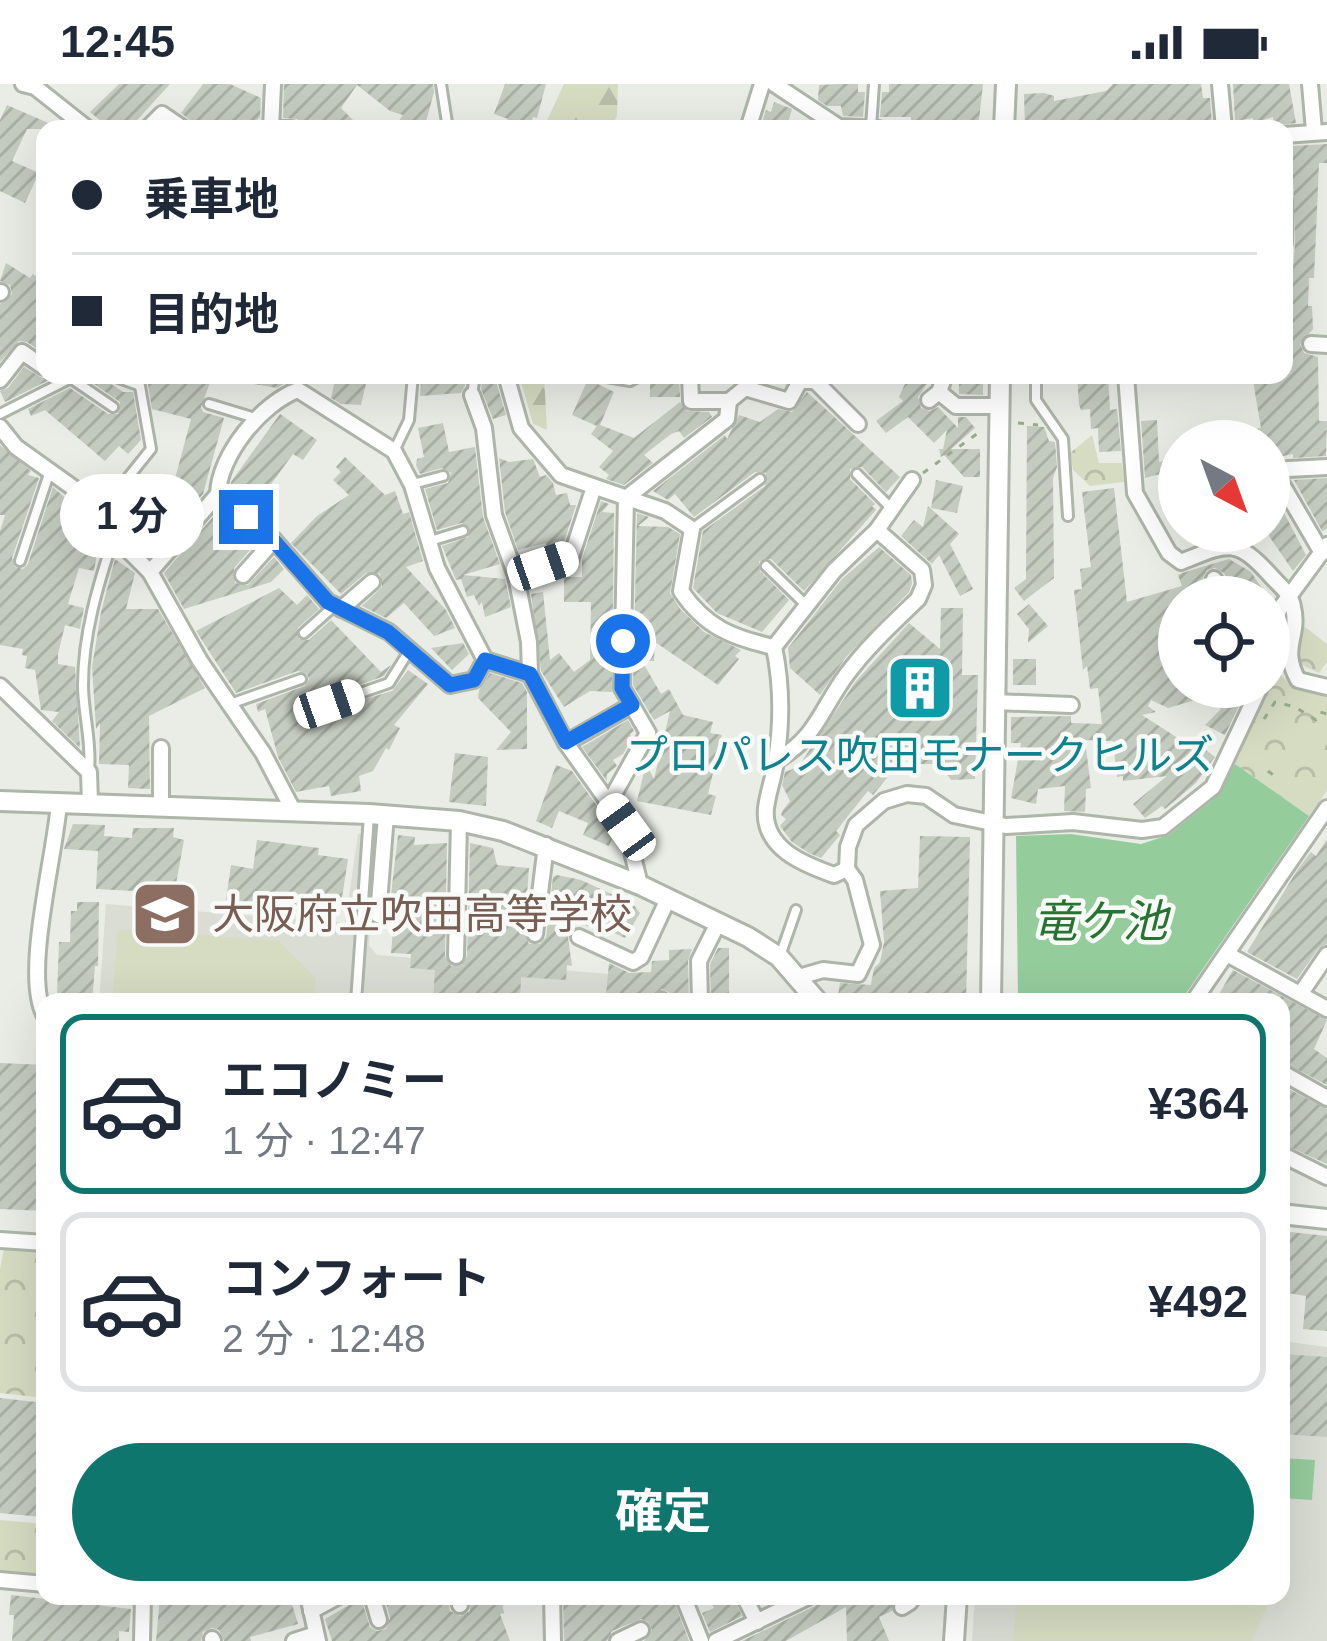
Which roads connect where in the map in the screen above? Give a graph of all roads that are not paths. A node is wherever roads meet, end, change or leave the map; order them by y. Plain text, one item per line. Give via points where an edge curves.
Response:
1 (273, 84) edge
2 (441, 84) edge
3 (762, 84) edge
4 (774, 84) edge
5 (874, 84) edge
6 (1006, 84) edge
7 (1220, 84) edge
8 (1310, 84) edge
9 (31, 85) edge
10 (76, 120) edge
11 (271, 120) edge
12 (447, 120) edge
13 (751, 120) edge
14 (828, 120) edge
15 (875, 120) edge
16 (1004, 120) edge
17 (1223, 120) edge
18 (1320, 131) edge
19 (36, 362) edge
20 (0, 380) edge
21 (58, 384) edge
22 (84, 384) edge
23 (139, 384) edge
24 (296, 384) edge
25 (302, 384) edge
26 (412, 384) edge
27 (474, 384) edge
28 (508, 384) edge
29 (691, 384) edge
30 (798, 384) edge
31 (818, 384) edge
32 (1001, 384) edge
33 (1036, 384) edge
34 (1127, 384) edge
35 (937, 390) dead end
36 (472, 394) joint
37 (729, 401) junction
38 (209, 404) dead end
39 (112, 406) dead end
40 (1006, 412) junction
41 (0, 414) edge
42 (255, 418) junction
43 (858, 424) dead end
44 (0, 428) edge
45 (394, 451) junction
46 (1327, 467) edge
47 (1290, 469) edge
48 (50, 472) junction
49 (856, 474) dead end
50 (442, 476) dead end
51 (760, 479) dead end
52 (912, 481) road end
53 (412, 484) junction
54 (594, 487) junction
55 (218, 494) junction
56 (626, 498) junction
57 (1290, 498) edge
58 (891, 508) junction
59 (97, 515) junction
60 (1069, 516) dead end
61 (692, 529) junction
62 (877, 530) junction
63 (463, 531) dead end
64 (114, 536) junction
65 (274, 541) junction
66 (430, 541) junction
67 (1324, 549) edge
68 (20, 561) dead end
69 (766, 566) dead end
70 (150, 572) junction
71 (243, 575) dead end
72 (516, 576) junction
73 (1271, 576) edge
74 (373, 582) dead end
75 (1290, 596) joint
76 (805, 604) junction
77 (338, 607) junction
78 (304, 633) dead end
79 (774, 647) junction
80 (1290, 647) edge
81 (410, 650) junction
82 (485, 660) junction
83 (1290, 665) edge
84 (530, 674) junction
85 (302, 679) dead end
86 (0, 686) edge
87 (1327, 687) edge
88 (995, 702) junction
89 (230, 704) junction
90 (329, 704) dead end
91 (632, 705) junction
92 (1072, 705) dead end
93 (1249, 708) edge
94 (566, 742) junction
95 (161, 748) dead end
96 (777, 760) junction
97 (88, 772) junction
98 (0, 801) edge
99 (59, 802) junction
100 (609, 802) junction
101 (90, 803) junction
102 (161, 805) junction
103 (1327, 808) edge
104 (293, 810) junction
105 (378, 814) junction
106 (459, 821) junction
107 (993, 824) junction
108 (546, 845) junction
109 (847, 869) junction
110 (640, 885) junction
111 (668, 899) junction
112 (796, 910) dead end
113 (378, 915) dead end
114 (718, 923) junction
115 (536, 934) dead end
116 (579, 937) dead end
117 (1227, 954) junction
118 (1327, 955) edge
119 (456, 956) dead end
120 (779, 957) junction
121 (799, 977) junction
122 (38, 993) edge
123 (357, 993) edge
124 (700, 993) edge
125 (811, 993) edge
126 (991, 993) edge
127 (1199, 993) edge
128 (1301, 994) junction
129 (1327, 1009) edge
130 (1290, 1077) edge
131 (1327, 1098) edge
132 (1290, 1158) edge
133 (1327, 1177) edge
134 (1290, 1215) edge
135 (1327, 1219) edge
136 (0, 1240) edge
137 (36, 1242) edge
138 (0, 1580) edge
139 (36, 1583) edge
140 (143, 1605) edge
141 (310, 1605) edge
142 (375, 1605) edge
143 (552, 1605) edge
144 (686, 1605) edge
145 (748, 1605) edge
146 (791, 1605) edge
147 (956, 1605) edge
148 (380, 1621) dead end
149 (757, 1622) junction
150 (641, 1630) dead end
151 (317, 1638) edge
152 (624, 1640) edge
153 (142, 1641) edge
154 (294, 1641) edge
155 (553, 1641) edge
156 (701, 1641) edge
157 (716, 1641) edge
158 (954, 1641) edge

1 - 11 street
2 - 12 lane
3 - 13 street
4 - 14 street
5 - 15 lane
6 - 16 street
7 - 17 street
8 - 18 street
9 - 10 street
19 - 20 street via 22,352
21 - 41 lane
22 - 39 lane
23 - 59 lane via 151,449
24 - 42 street
25 - 45 street
26 - 45 lane via 409,420
27 - 36 lane
28 - 54 street via 520,428 561,475
29 - 37 street via 692,400
30 - 37 street via 789,401 745,388
31 - 43 street
32 - 40 street
33 - 60 lane via 1036,400 1064,439
34 - 73 street via 1136,493 1169,553 1181,562 1238,546
35 - 40 street via 956,406
36 - 72 street via 494,515
37 - 56 street via 728,419
38 - 42 lane
40 - 88 street
42 - 55 street via 219,476
44 - 48 street
45 - 53 street
46 - 47 street
48 - 59 street
48 - 68 lane
49 - 58 lane
50 - 53 lane
51 - 61 lane
52 - 58 street
53 - 66 street
54 - 56 street
54 - 72 street via 571,557
55 - 65 street
55 - 70 street
56 - 61 street
56 - 91 street via 622,688
57 - 67 street
58 - 62 street
59 - 64 street
61 - 79 street via 681,591 696,613 729,637
62 - 76 street
62 - 96 street via 922,570 918,599 846,675 813,731
63 - 66 lane
64 - 70 street
64 - 97 lane via 86,646
65 - 71 street
65 - 77 street
66 - 82 street
67 - 75 street
69 - 76 lane
70 - 89 street
72 - 84 street
74 - 77 street
75 - 80 street
76 - 79 street
77 - 78 lane
77 - 81 street
79 - 96 street via 782,682
81 - 82 street via 450,685 474,680
81 - 90 lane via 389,682
82 - 84 street
83 - 87 street via 1298,680
84 - 94 street
85 - 89 lane
86 - 97 street
88 - 92 street
88 - 107 street
89 - 104 street
91 - 94 street
91 - 100 street via 648,734
93 - 107 street via 1213,787 1162,827
94 - 100 street
95 - 102 street
96 - 109 street via 765,812 769,833 802,865 834,875
97 - 101 street
98 - 99 street
99 - 101 street
99 - 122 street
100 - 110 street via 626,827
101 - 102 street
102 - 104 street
103 - 117 street
104 - 105 street
105 - 106 street
105 - 113 street
105 - 123 lane
106 - 108 street
106 - 119 street
107 - 109 street via 954,815 926,796 884,801 856,825
107 - 126 street
108 - 110 street
108 - 115 street
109 - 121 street via 872,945 868,959 858,974
110 - 111 street
111 - 114 street
111 - 116 street via 633,962
112 - 120 lane
114 - 120 street
114 - 124 street via 699,961
117 - 127 street
117 - 128 street
118 - 128 street
120 - 121 street
121 - 125 street
128 - 129 street
130 - 131 street
132 - 133 street
134 - 135 street
136 - 137 street
138 - 139 street
140 - 153 street
141 - 151 street
142 - 148 street
143 - 155 street
144 - 156 street
145 - 149 street
146 - 149 street
147 - 158 street
149 - 157 street
150 - 152 street
151 - 154 street

